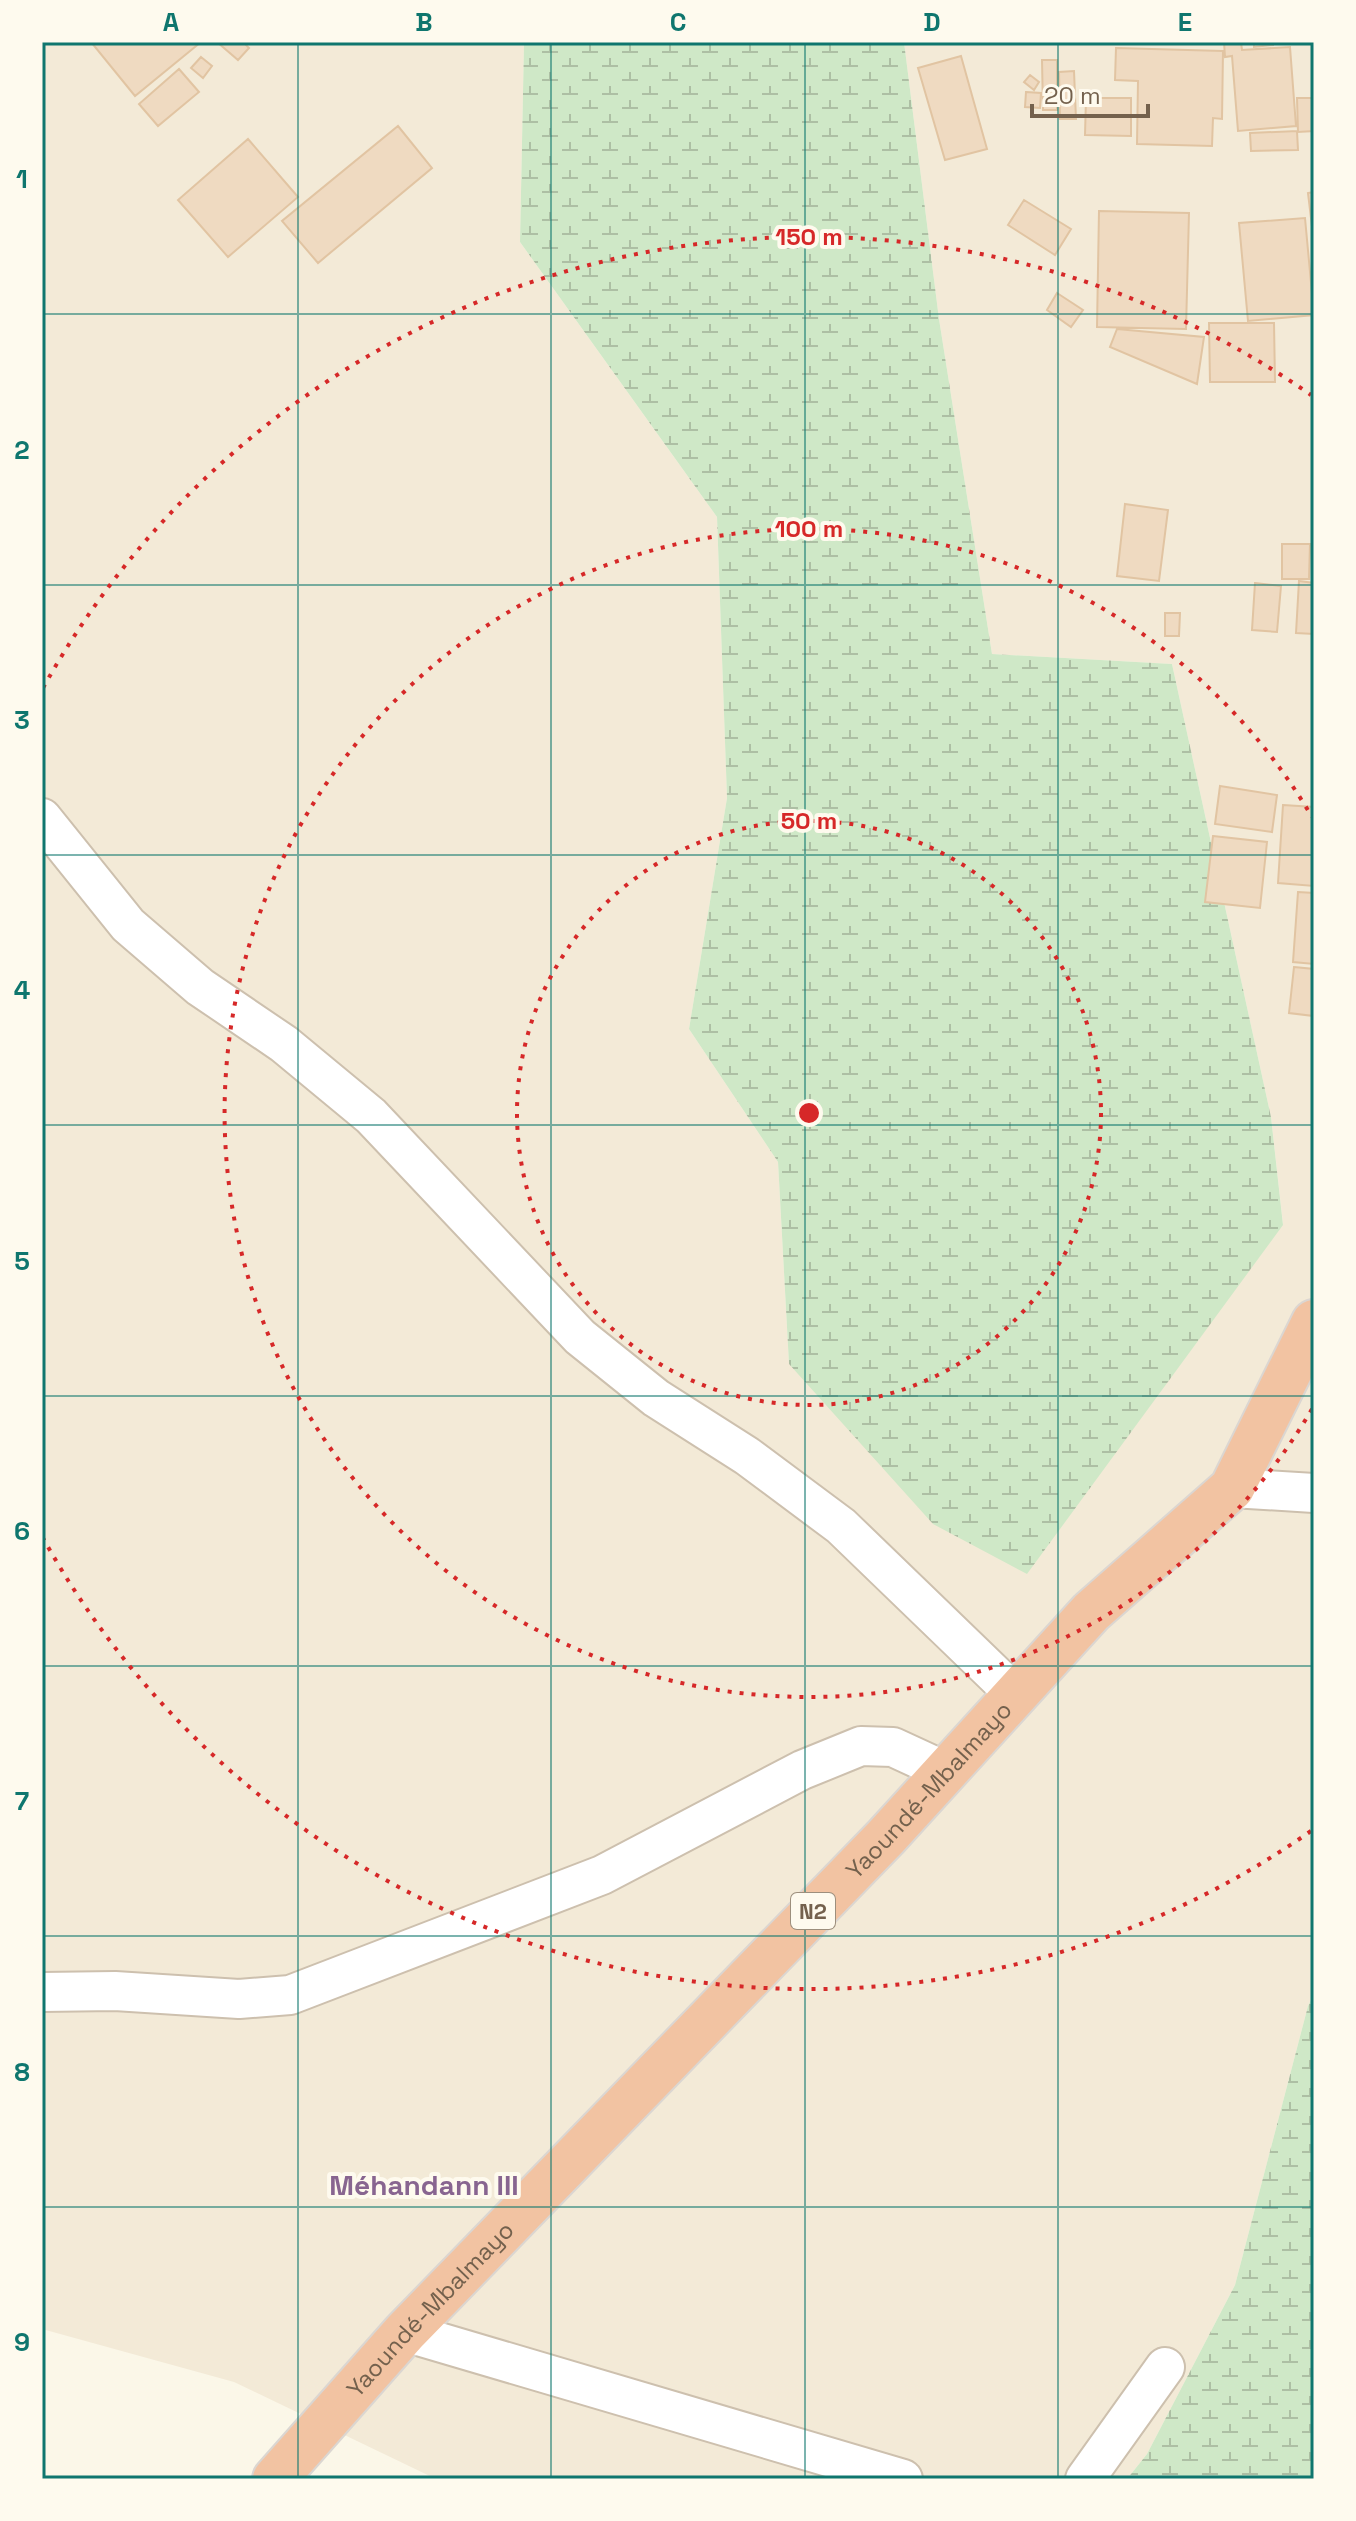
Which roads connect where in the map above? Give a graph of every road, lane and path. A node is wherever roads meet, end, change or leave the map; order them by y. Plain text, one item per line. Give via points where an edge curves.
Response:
1 (42, 818) edge
2 (1314, 1322) edge
3 (1232, 1488) junction
4 (1314, 1493) edge
5 (1015, 1694) junction
6 (945, 1771) junction
7 (42, 1992) edge
8 (405, 2332) junction
9 (1165, 2367) dead end
10 (275, 2479) edge
11 (903, 2479) edge
12 (1085, 2479) edge

1 - 5 street via 128,925 200,987 284,1044 371,1116 580,1337 656,1398 747,1456 841,1526
2 - 3 highway, Yaoundé-Mbalmayo / N2
3 - 4 street
3 - 5 highway, Yaoundé-Mbalmayo / N2 via 1091,1612
5 - 6 highway, Yaoundé-Mbalmayo / N2
6 - 7 street via 893,1747 861,1746 802,1770 602,1875 290,1995 239,1999
6 - 8 highway, Yaoundé-Mbalmayo / N2
8 - 10 highway, Yaoundé-Mbalmayo / N2
8 - 11 street
9 - 12 street

